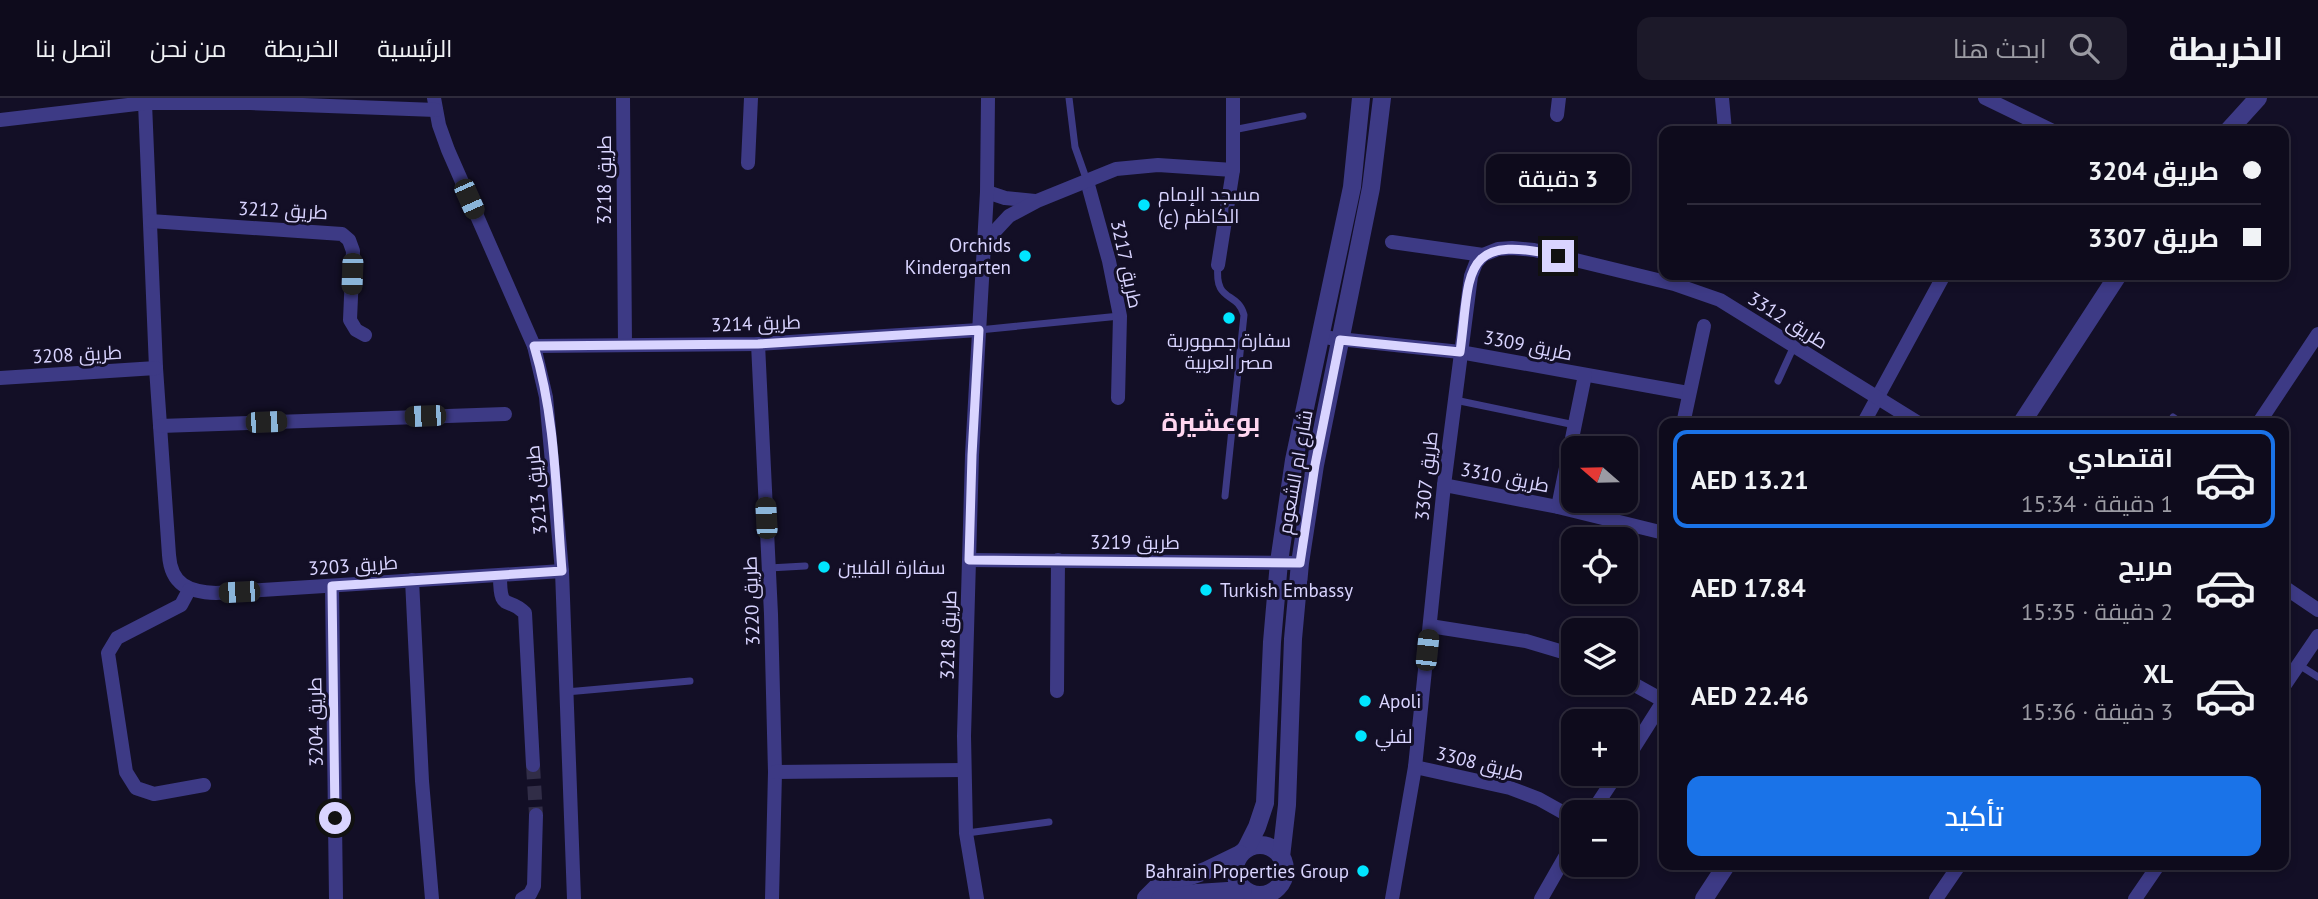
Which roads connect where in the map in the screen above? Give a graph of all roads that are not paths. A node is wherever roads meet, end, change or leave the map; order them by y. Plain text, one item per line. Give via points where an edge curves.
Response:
1 (623, 98) edge
2 (751, 98) edge
3 (988, 98) edge
4 (1069, 98) edge
5 (1233, 98) edge
6 (1361, 98) edge
7 (1382, 98) edge
8 (1559, 98) edge
9 (1722, 98) edge
10 (1985, 98) edge
11 (250, 101) edge
12 (2254, 101) edge
13 (145, 103) junction
14 (435, 104) edge
15 (1557, 115) dead end
16 (1303, 116) dead end
17 (0, 120) edge
18 (2024, 125) edge
19 (1725, 126) edge
20 (2232, 126) edge
21 (1233, 130) junction
22 (748, 163) dead end
23 (1233, 170) junction
24 (1087, 181) junction
25 (986, 192) junction
26 (1037, 201) junction
27 (150, 221) junction
28 (1392, 242) dead end
29 (983, 244) junction
30 (1483, 255) junction
31 (1218, 265) joint
32 (1659, 276) edge
33 (1678, 280) edge
34 (1941, 280) edge
35 (2116, 280) edge
36 (1120, 316) junction
37 (1704, 326) dead end
38 (979, 330) junction
39 (2318, 334) edge
40 (365, 335) dead end
41 (1318, 337) junction
42 (1340, 340) junction
43 (758, 344) junction
44 (625, 345) junction
45 (534, 346) junction
46 (1794, 346) junction
47 (1460, 352) junction
48 (156, 368) junction
49 (1585, 375) junction
50 (0, 378) edge
51 (1778, 381) dead end
52 (1688, 393) junction
53 (1118, 398) dead end
54 (1877, 398) junction
55 (1454, 400) junction
56 (505, 414) dead end
57 (1684, 418) edge
58 (1866, 418) edge
59 (1910, 418) edge
60 (2025, 418) edge
61 (2262, 418) edge
62 (1575, 425) junction
63 (160, 426) junction
64 (1444, 485) junction
65 (1225, 496) dead end
66 (1558, 507) junction
67 (1659, 532) edge
68 (969, 560) junction
69 (1058, 561) junction
70 (1279, 562) junction
71 (1300, 563) junction
72 (805, 566) dead end
73 (769, 569) junction
74 (562, 571) junction
75 (500, 575) junction
76 (412, 580) junction
77 (332, 586) junction
78 (189, 590) junction
79 (2289, 590) edge
80 (2318, 610) edge
81 (1430, 626) junction
82 (2318, 636) edge
83 (1561, 651) edge
84 (2298, 665) junction
85 (2318, 677) edge
86 (2289, 678) edge
87 (690, 681) dead end
88 (1638, 686) edge
89 (1057, 691) dead end
90 (565, 692) junction
91 (1659, 697) edge
92 (1659, 708) edge
93 (1638, 741) edge
94 (533, 765) tunnel mouth
95 (1415, 767) junction
96 (963, 770) junction
97 (775, 772) junction
98 (204, 785) dead end
99 (1561, 811) edge
100 (536, 815) tunnel mouth
101 (1049, 822) dead end
102 (966, 833) junction
103 (1243, 852) junction
104 (1281, 857) junction
105 (1561, 864) edge
106 (1723, 870) edge
107 (1955, 870) edge
108 (2155, 870) edge
109 (1279, 893) edge
110 (1246, 894) edge
111 (336, 899) edge
112 (432, 899) edge
113 (522, 899) edge
114 (574, 899) edge
115 (772, 899) edge
116 (976, 899) edge
117 (1151, 899) edge
118 (1392, 899) edge
119 (1541, 899) edge
120 (1704, 899) edge
121 (1936, 899) edge
122 (2135, 899) edge

1 - 44 street, طريق 3218
2 - 22 street
3 - 25 street, طريق 3218
4 - 24 lane via 1075,147
5 - 21 street
6 - 41 street, شارع ام الشعوم via 1352,187
7 - 42 street, شارع ام الشعوم via 1371,188
8 - 15 street
9 - 19 street
10 - 18 street
11 - 13 street
11 - 14 street
12 - 20 street
13 - 17 street
13 - 27 street
14 - 45 street, طريق 3213 via 448,150
16 - 21 lane
21 - 23 street
23 - 24 street via 1136,166
23 - 31 street
24 - 26 street
24 - 36 street, طريق 3217
25 - 26 street
25 - 29 street, طريق 3218
26 - 29 street via 1009,216
27 - 40 street, طريق 3212 via 342,234 353,251 350,320
27 - 48 street
28 - 30 street
29 - 38 street, طريق 3218
30 - 32 street via 1512,247
30 - 47 street, طريق 3307 via 1471,276
31 - 65 lane via 1217,282 1224,295 1242,308 1245,326
33 - 46 street, طريق 3312
34 - 54 street
35 - 60 street
36 - 38 lane
36 - 53 street, طريق 3217
37 - 52 street
38 - 43 street, طريق 3214
38 - 68 street, طريق 3218
39 - 61 street
41 - 42 street, طريق 3309
41 - 70 street, شارع ام الشعوم
42 - 47 street, طريق 3309
42 - 71 street, شارع ام الشعوم
43 - 44 street, طريق 3214
43 - 73 street, طريق 3220
44 - 45 street, طريق 3214
45 - 74 street, طريق 3213 via 546,397
46 - 51 lane
46 - 54 street, طريق 3312
47 - 49 street, طريق 3309
47 - 55 street, طريق 3307
48 - 50 street, طريق 3208
48 - 63 street
49 - 52 street, طريق 3309
49 - 62 street, طريق 3310
52 - 57 street
54 - 58 street
54 - 59 street, طريق 3312
55 - 62 lane
55 - 64 street, طريق 3307
56 - 63 street
62 - 66 street, طريق 3310
63 - 78 street via 169,555 174,577
64 - 66 street, طريق 3310
64 - 81 street, طريق 3307
66 - 67 street, طريق 3310
68 - 69 street, طريق 3219
68 - 96 street, طريق 3218
69 - 70 street, طريق 3219
69 - 89 street
70 - 71 street, طريق 3219
70 - 103 street, شارع ام الشعوم via 1265,803
71 - 104 street, شارع ام الشعوم
72 - 73 lane
73 - 97 street, طريق 3220
74 - 75 street, طريق 3203
74 - 90 street, طريق 3213
75 - 76 street, طريق 3203
75 - 94 street via 504,601 525,613
76 - 77 street, طريق 3203
76 - 112 street
77 - 78 street, طريق 3203 via 216,593
77 - 111 street, طريق 3204
78 - 98 street via 181,605 117,638 108,653 126,772 136,788 154,794
79 - 80 street
81 - 83 street via 1526,641
81 - 95 street, طريق 3307
82 - 84 street
84 - 85 lane
84 - 86 street
87 - 90 lane
88 - 91 street
90 - 114 street, طريق 3213
92 - 93 street
95 - 99 street, طريق 3308 via 1510,788
95 - 118 street, طريق 3307
96 - 97 street
96 - 102 street, طريق 3218
97 - 115 street, طريق 3220
100 - 113 street via 534,886
101 - 102 lane
102 - 116 street, طريق 3218
103 - 104 street via 1256,845 1268,846
103 - 110 street via 1235,864 1235,875
103 - 117 street via 1156,888
104 - 109 street via 1284,876
105 - 119 street
106 - 120 street
107 - 121 street
108 - 122 street
109 - 110 street
110 - 117 street via 1197,893

